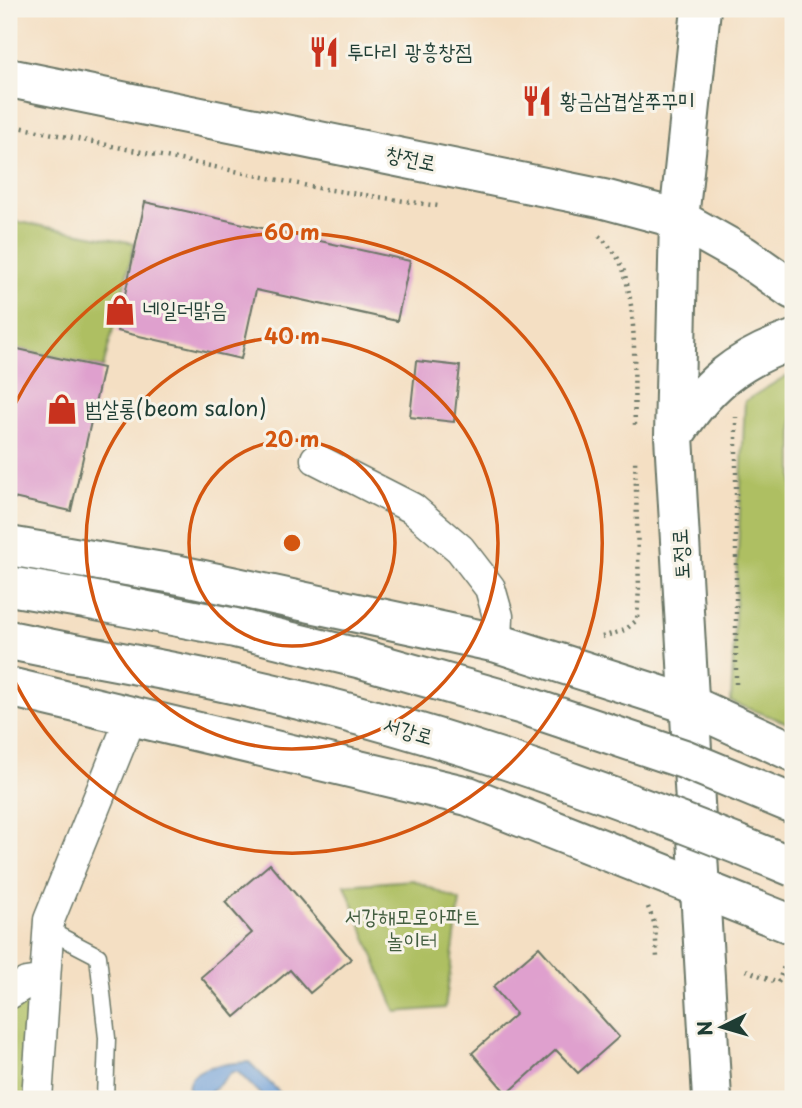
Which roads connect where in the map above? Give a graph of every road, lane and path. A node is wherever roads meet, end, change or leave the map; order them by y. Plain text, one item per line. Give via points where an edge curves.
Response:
1 (701, 9) edge
2 (9, 78) edge
3 (9, 125) edge
4 (440, 206) dead end
5 (679, 219) junction
6 (589, 228) dead end
7 (793, 290) edge
8 (631, 307) dead end
9 (793, 340) edge
10 (736, 414) dead end
11 (674, 436) junction
12 (316, 459) dead end
13 (9, 546) edge
14 (9, 586) edge
15 (9, 640) edge
16 (497, 643) junction
17 (9, 687) edge
18 (737, 690) dead end
19 (688, 704) junction
20 (132, 715) junction
21 (793, 752) edge
22 (793, 804) edge
23 (793, 867) edge
24 (700, 886) junction
25 (48, 930) junction
26 (792, 935) edge
27 (746, 970) dead end
28 (793, 970) edge
29 (45, 980) junction
30 (778, 983) junction
31 (9, 994) edge
32 (37, 1099) edge
33 (105, 1099) edge
34 (712, 1099) edge

1 - 5 main road, 토정로
2 - 5 main road, 창전로 via 604,199
3 - 4 path via 318,188
5 - 7 main road, 창전로
5 - 11 main road, 토정로
6 - 8 path via 611,247 624,269
9 - 11 main road via 750,359 715,382
10 - 18 path
11 - 19 main road, 토정로
12 - 16 street via 412,508 460,549 490,588 498,616
13 - 16 main road via 180,575
14 - 22 main road, bridge via 247,631 358,658 523,705 684,759
15 - 23 main road, 서강로, bridge via 228,684 477,751 601,792
16 - 19 main road
17 - 20 main road
19 - 21 main road
19 - 24 main road, 토정로
20 - 24 main road via 468,796
20 - 25 street via 48,920
24 - 26 main road
24 - 34 main road, 토정로
25 - 29 street
25 - 33 lane via 98,957 107,1038
26 - 30 path
27 - 30 path
28 - 30 path
29 - 31 street via 26,982
29 - 32 street

